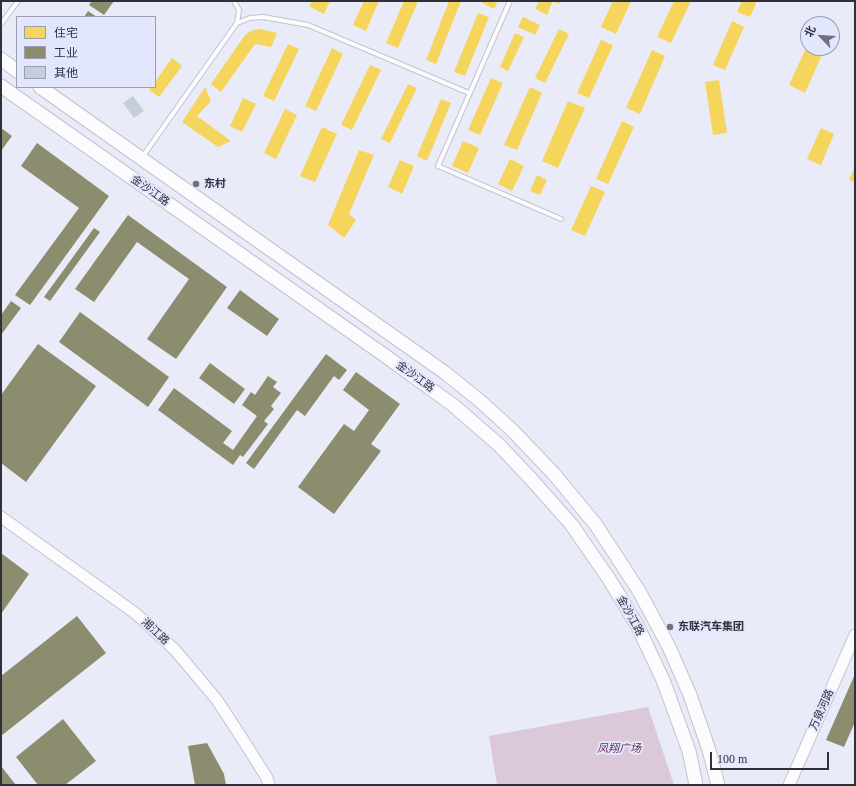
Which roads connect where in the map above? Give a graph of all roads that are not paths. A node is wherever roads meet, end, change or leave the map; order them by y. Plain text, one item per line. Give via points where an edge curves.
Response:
1 (18, 1) edge
2 (234, 1) edge
3 (510, 1) edge
4 (237, 23) junction
5 (1, 24) edge
6 (1, 59) edge
7 (16, 69) edge
8 (1, 86) edge
9 (41, 88) edge
10 (469, 93) junction
11 (141, 158) junction
12 (561, 219) dead end
13 (1, 517) edge
14 (855, 635) edge
15 (269, 785) edge
16 (696, 785) edge
17 (718, 785) edge
18 (788, 785) edge

1 - 5 lane
2 - 4 lane via 239,10
3 - 10 lane
4 - 10 lane via 263,17 308,25
4 - 11 lane
6 - 7 main road
8 - 16 main road, 金沙江路 via 384,354 453,405 499,446 571,524 637,625 663,680 689,751
9 - 11 main road, 金沙江路
10 - 12 lane via 438,166
11 - 17 main road, 金沙江路 via 444,372 512,430 554,474 596,524 639,591 669,647 690,695
13 - 15 street, 湘江路 via 135,613 175,650 217,700
14 - 18 street, 万泉河路

